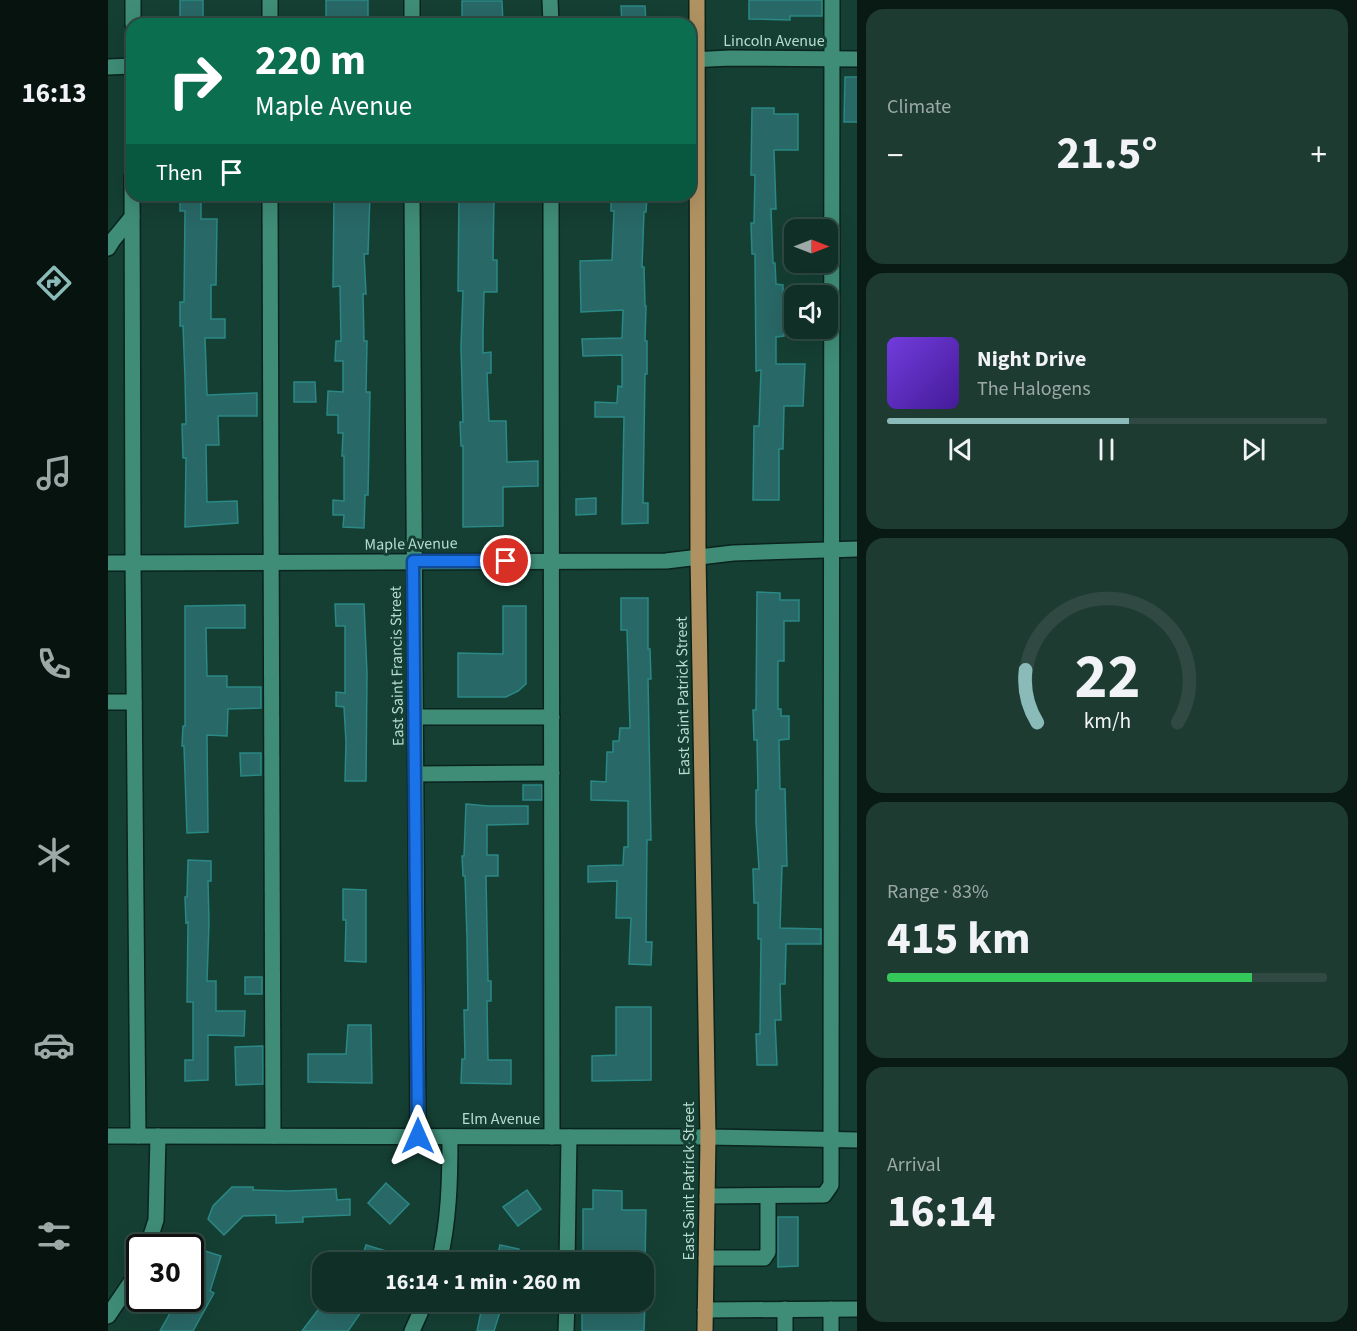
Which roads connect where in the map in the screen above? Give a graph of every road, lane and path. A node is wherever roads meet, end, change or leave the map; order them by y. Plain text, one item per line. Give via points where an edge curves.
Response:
1 (133, 0) edge
2 (270, 0) edge
3 (412, 0) edge
4 (550, 0) edge
5 (697, 0) edge
6 (832, 0) edge
7 (133, 18) edge
8 (270, 18) edge
9 (412, 18) edge
10 (551, 18) edge
11 (696, 20) edge
12 (832, 59) junction
13 (857, 59) edge
14 (696, 60) edge
15 (126, 66) edge
16 (108, 67) edge
17 (132, 201) edge
18 (270, 201) edge
19 (412, 201) edge
20 (551, 201) edge
21 (695, 201) edge
22 (132, 217) junction
23 (108, 248) edge
24 (857, 549) edge
25 (831, 550) junction
26 (698, 556) junction
27 (413, 561) junction
28 (552, 561) junction
29 (108, 563) edge
30 (133, 563) junction
31 (271, 564) junction
32 (108, 702) edge
33 (134, 702) junction
34 (416, 717) junction
35 (552, 717) junction
36 (552, 773) junction
37 (416, 774) junction
38 (108, 1136) edge
39 (138, 1136) junction
40 (158, 1136) junction
41 (273, 1136) junction
42 (418, 1136) junction
43 (450, 1137) junction
44 (552, 1137) junction
45 (569, 1137) junction
46 (708, 1137) junction
47 (832, 1139) junction
48 (857, 1140) edge
49 (707, 1196) junction
50 (768, 1196) junction
51 (152, 1234) edge
52 (441, 1252) edge
53 (567, 1252) edge
54 (706, 1258) junction
55 (126, 1289) edge
56 (831, 1309) junction
57 (857, 1309) edge
58 (705, 1310) junction
59 (785, 1310) junction
60 (421, 1312) edge
61 (567, 1312) edge
62 (108, 1316) edge
63 (412, 1331) edge
64 (566, 1331) edge
65 (705, 1331) edge
66 (785, 1331) edge
67 (831, 1331) edge

1 - 7 street
2 - 8 street
3 - 9 street
4 - 10 street
5 - 11 main road, East Saint Patrick Street
6 - 12 street
12 - 13 street, Lincoln Avenue
12 - 14 street, Lincoln Avenue
12 - 25 street
15 - 16 street
17 - 22 street
18 - 31 street
19 - 27 street, East Saint Francis Street
20 - 28 street
21 - 26 main road, East Saint Patrick Street
22 - 23 street
22 - 30 street
24 - 25 street, Maple Avenue
25 - 26 street, Maple Avenue
25 - 47 street
26 - 28 street, Maple Avenue via 666,561
26 - 46 main road, East Saint Patrick Street
27 - 28 street, Maple Avenue
27 - 31 street, Maple Avenue
27 - 34 street, East Saint Francis Street
28 - 35 street
29 - 30 street, Maple Avenue
30 - 31 street, Maple Avenue
30 - 33 street
31 - 41 street
32 - 33 street
33 - 39 street
34 - 35 street
34 - 37 street, East Saint Francis Street
35 - 36 street
36 - 37 street
36 - 44 street
37 - 42 street, East Saint Francis Street
38 - 39 street, Elm Avenue
39 - 40 street, Elm Avenue
40 - 41 street, Elm Avenue
40 - 51 street via 156,1220
41 - 42 street, Elm Avenue
42 - 43 street, Elm Avenue
43 - 44 street, Elm Avenue
43 - 52 street via 450,1189
44 - 45 street, Elm Avenue
45 - 46 street, Elm Avenue
45 - 53 street
46 - 47 street, Elm Avenue
46 - 49 main road, East Saint Patrick Street
47 - 48 street, Elm Avenue
47 - 50 street via 831,1185 824,1195
49 - 50 street
49 - 54 main road, East Saint Patrick Street
50 - 54 street via 768,1252 764,1258
54 - 58 main road, East Saint Patrick Street
55 - 62 street
56 - 57 street
56 - 59 street
56 - 67 street
58 - 59 street
58 - 65 main road, East Saint Patrick Street
59 - 66 street
60 - 63 street
61 - 64 street

